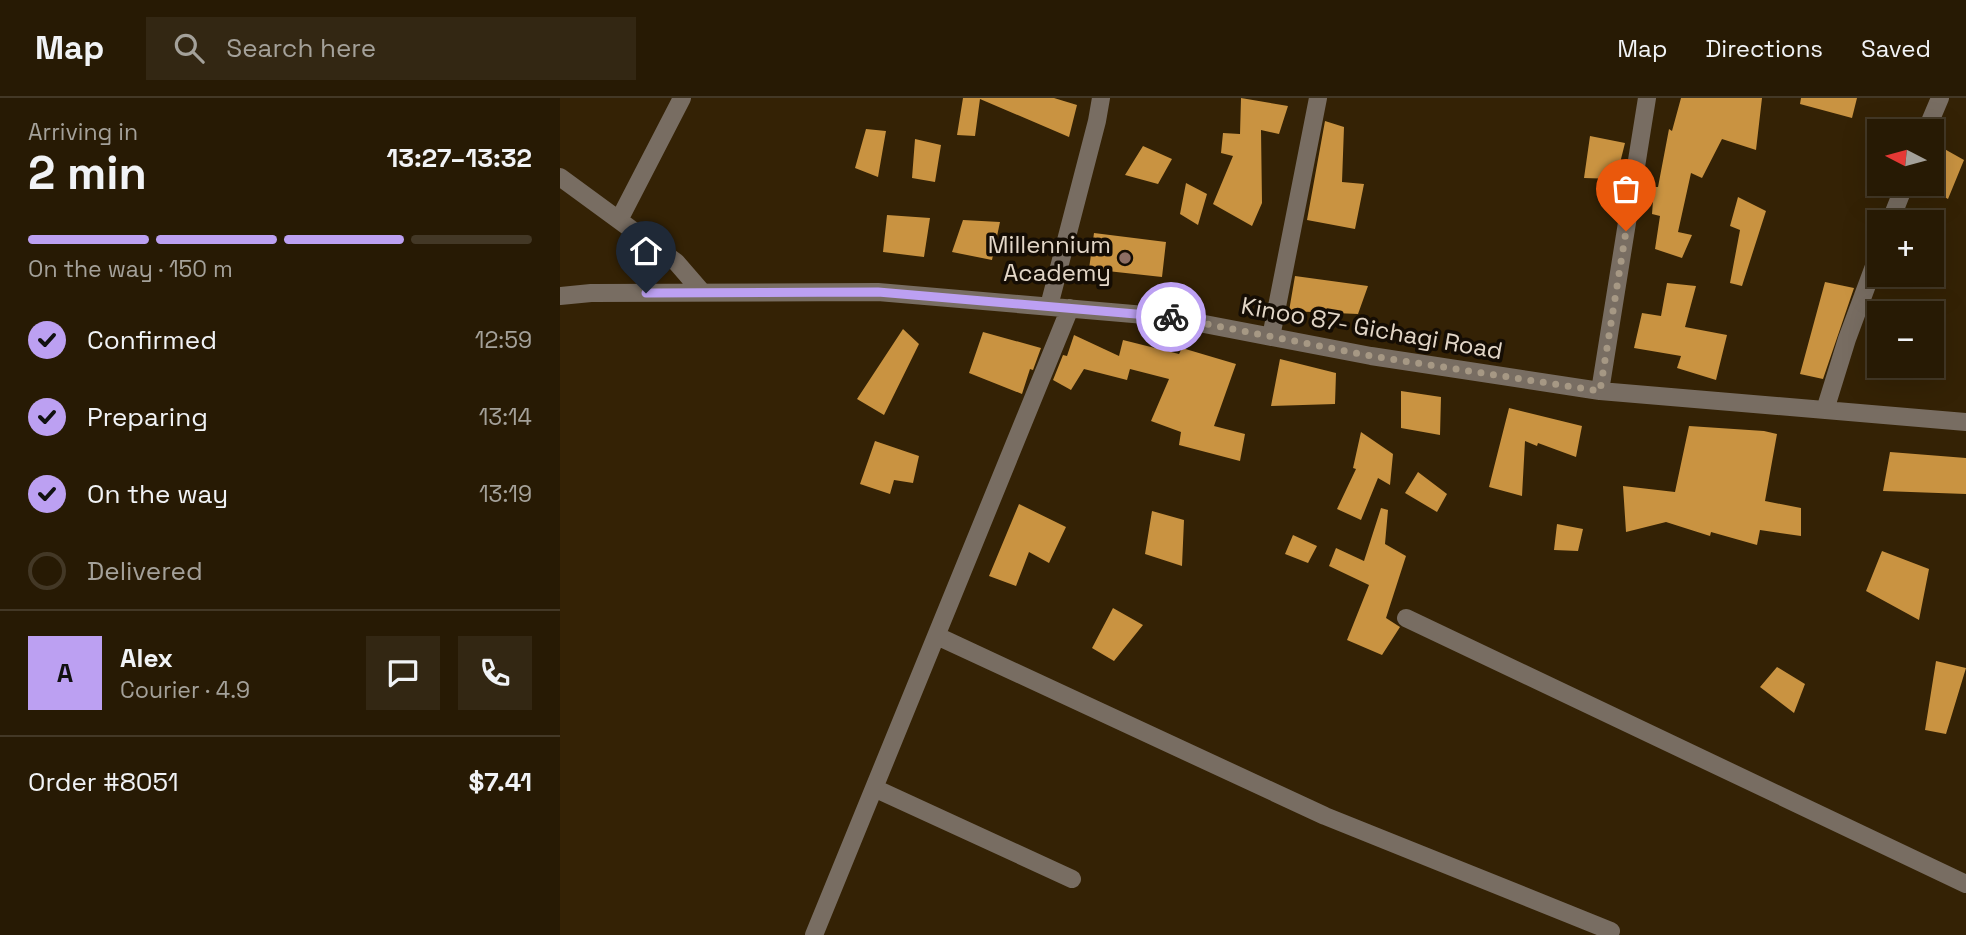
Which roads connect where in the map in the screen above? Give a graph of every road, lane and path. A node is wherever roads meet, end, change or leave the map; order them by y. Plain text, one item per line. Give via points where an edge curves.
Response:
1 (682, 98) edge
2 (1101, 98) edge
3 (1318, 98) edge
4 (1647, 98) edge
5 (1940, 98) edge
6 (1931, 119) edge
7 (560, 177) edge
8 (619, 220) junction
9 (1867, 285) edge
10 (702, 292) junction
11 (560, 296) edge
12 (1049, 306) junction
13 (1070, 308) junction
14 (1270, 337) junction
15 (1600, 391) junction
16 (1825, 410) junction
17 (1966, 422) edge
18 (1406, 618) dead end
19 (937, 636) junction
20 (874, 788) junction
21 (1072, 879) dead end
22 (1966, 884) edge
23 (1611, 931) dead end
24 (814, 935) edge

1 - 8 street
2 - 12 street
3 - 14 street
4 - 15 street
5 - 6 street
7 - 8 street
8 - 10 street via 676,262
9 - 16 street
10 - 11 street, Kinoo 87- Gichagi Road
10 - 12 street, Kinoo 87- Gichagi Road via 878,292
12 - 13 street, Kinoo 87- Gichagi Road
13 - 14 street, Kinoo 87- Gichagi Road via 1168,317
13 - 19 street
14 - 15 street, Kinoo 87- Gichagi Road
15 - 16 street, Kinoo 87- Gichagi Road
16 - 17 street, Kinoo 87- Gichagi Road
18 - 22 street
19 - 20 street
19 - 23 street via 1325,817
20 - 21 street
20 - 24 street

